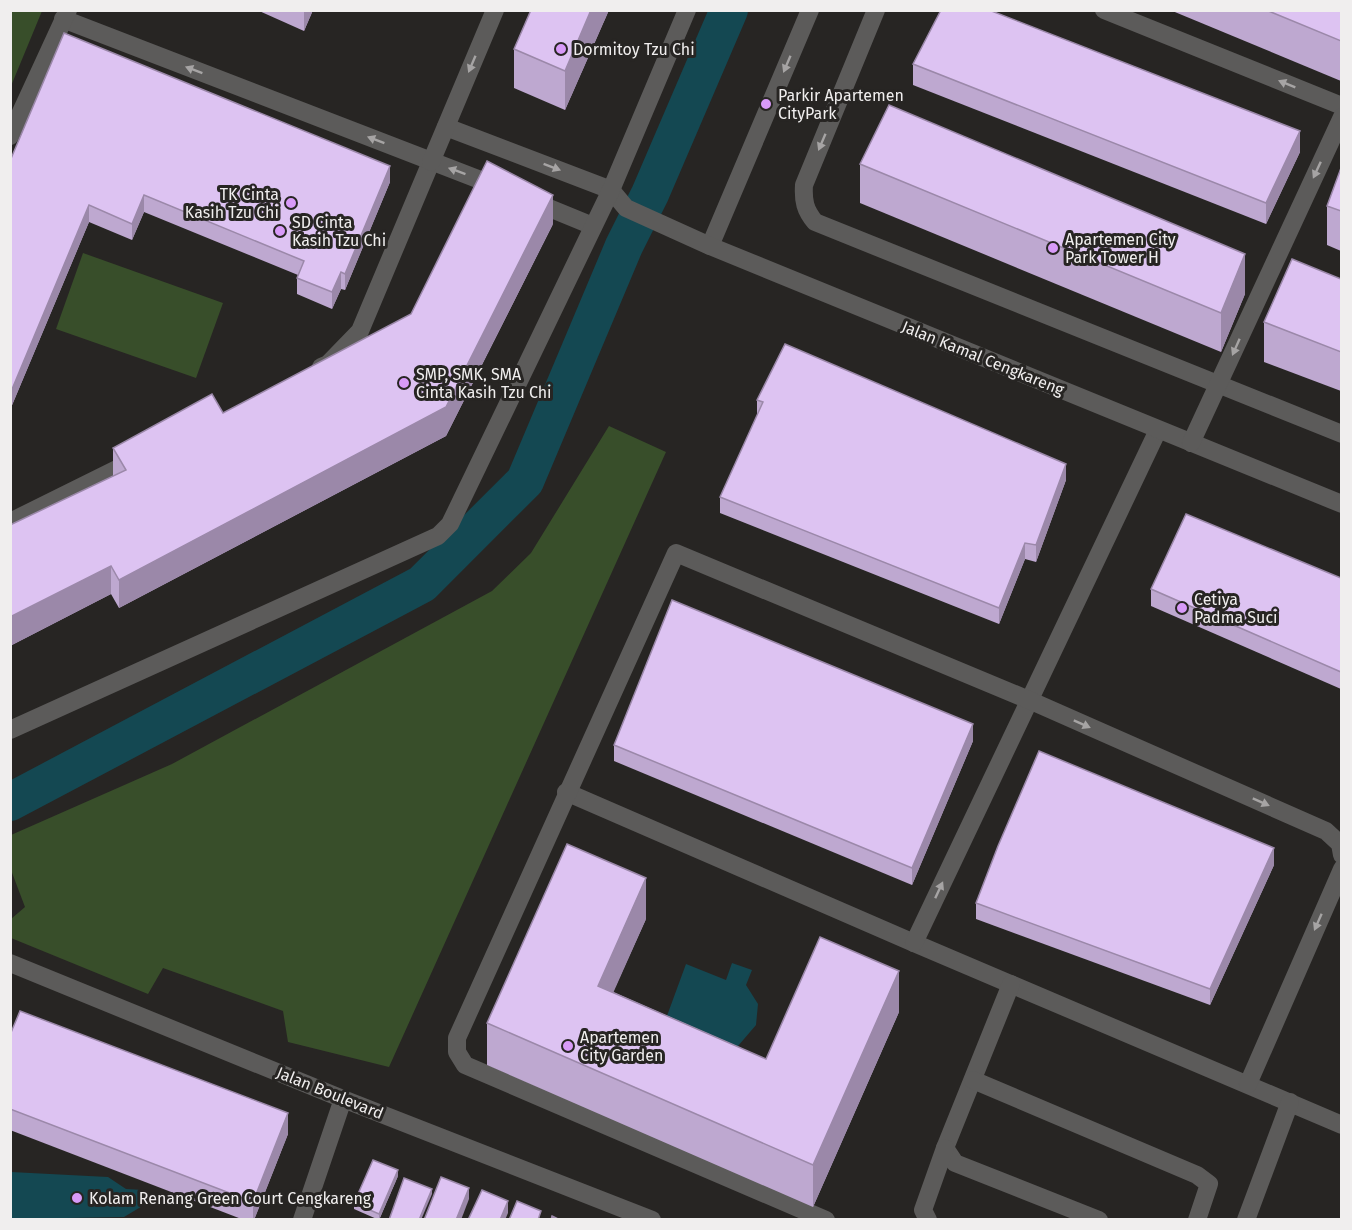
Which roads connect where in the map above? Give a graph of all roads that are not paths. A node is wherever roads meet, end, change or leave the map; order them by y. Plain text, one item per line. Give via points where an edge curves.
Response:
1 (495, 10) edge
2 (687, 10) edge
3 (810, 10) edge
4 (876, 10) edge
5 (1104, 10) edge
6 (65, 15) edge
7 (1341, 106) edge
8 (1341, 117) edge
9 (446, 127) junction
10 (10, 136) edge
11 (431, 162) junction
12 (611, 190) junction
13 (630, 210) junction
14 (593, 226) junction
15 (711, 246) junction
16 (307, 374) edge
17 (1219, 384) junction
18 (1158, 430) junction
19 (1341, 434) edge
20 (1191, 443) junction
21 (148, 453) edge
22 (1341, 504) edge
23 (10, 522) edge
24 (1029, 700) junction
25 (10, 730) edge
26 (566, 792) junction
27 (1341, 855) edge
28 (1341, 868) edge
29 (914, 943) junction
30 (10, 963) edge
31 (1011, 984) junction
32 (973, 1080) junction
33 (1248, 1084) junction
34 (343, 1099) junction
35 (1290, 1102) junction
36 (1341, 1125) edge
37 (945, 1148) junction
38 (302, 1220) edge
39 (652, 1220) edge
40 (826, 1220) edge
41 (928, 1220) edge
42 (1099, 1220) edge
43 (1197, 1220) edge
44 (1246, 1220) edge

1 -> 9 street
2 - 12 street
3 -> 15 street
4 -> 17 street via 804,185 803,199 815,222
7 -> 5 street
6 - 10 street
11 -> 6 street
8 -> 17 street
9 - 11 street
9 -> 12 street
14 -> 11 street
11 - 16 street via 360,331 328,364
12 - 13 street, Jalan Kamal Cengkareng
12 - 14 street
13 - 14 street
13 - 15 street, Jalan Kamal Cengkareng
14 - 25 street via 450,524 438,536
15 - 18 street, Jalan Kamal Cengkareng
17 - 19 street
17 - 20 street
18 - 20 street, Jalan Kamal Cengkareng
18 - 24 street
20 - 22 street, Jalan Kamal Cengkareng
21 - 23 street
24 - 26 street via 676,553
24 -> 27 street via 1326,831 1340,844
29 -> 24 street
26 - 29 street
26 - 40 street via 457,1038 457,1052 465,1065
28 -> 33 street
29 - 31 street
30 - 34 street, Jalan Boulevard
31 - 32 street
31 - 33 street
32 - 37 street
32 - 43 street via 1197,1175 1209,1184
33 - 35 street
34 - 38 street
34 - 39 street, Jalan Boulevard
35 - 36 street
35 - 44 street
37 - 41 street via 923,1210
37 - 42 street via 956,1163

